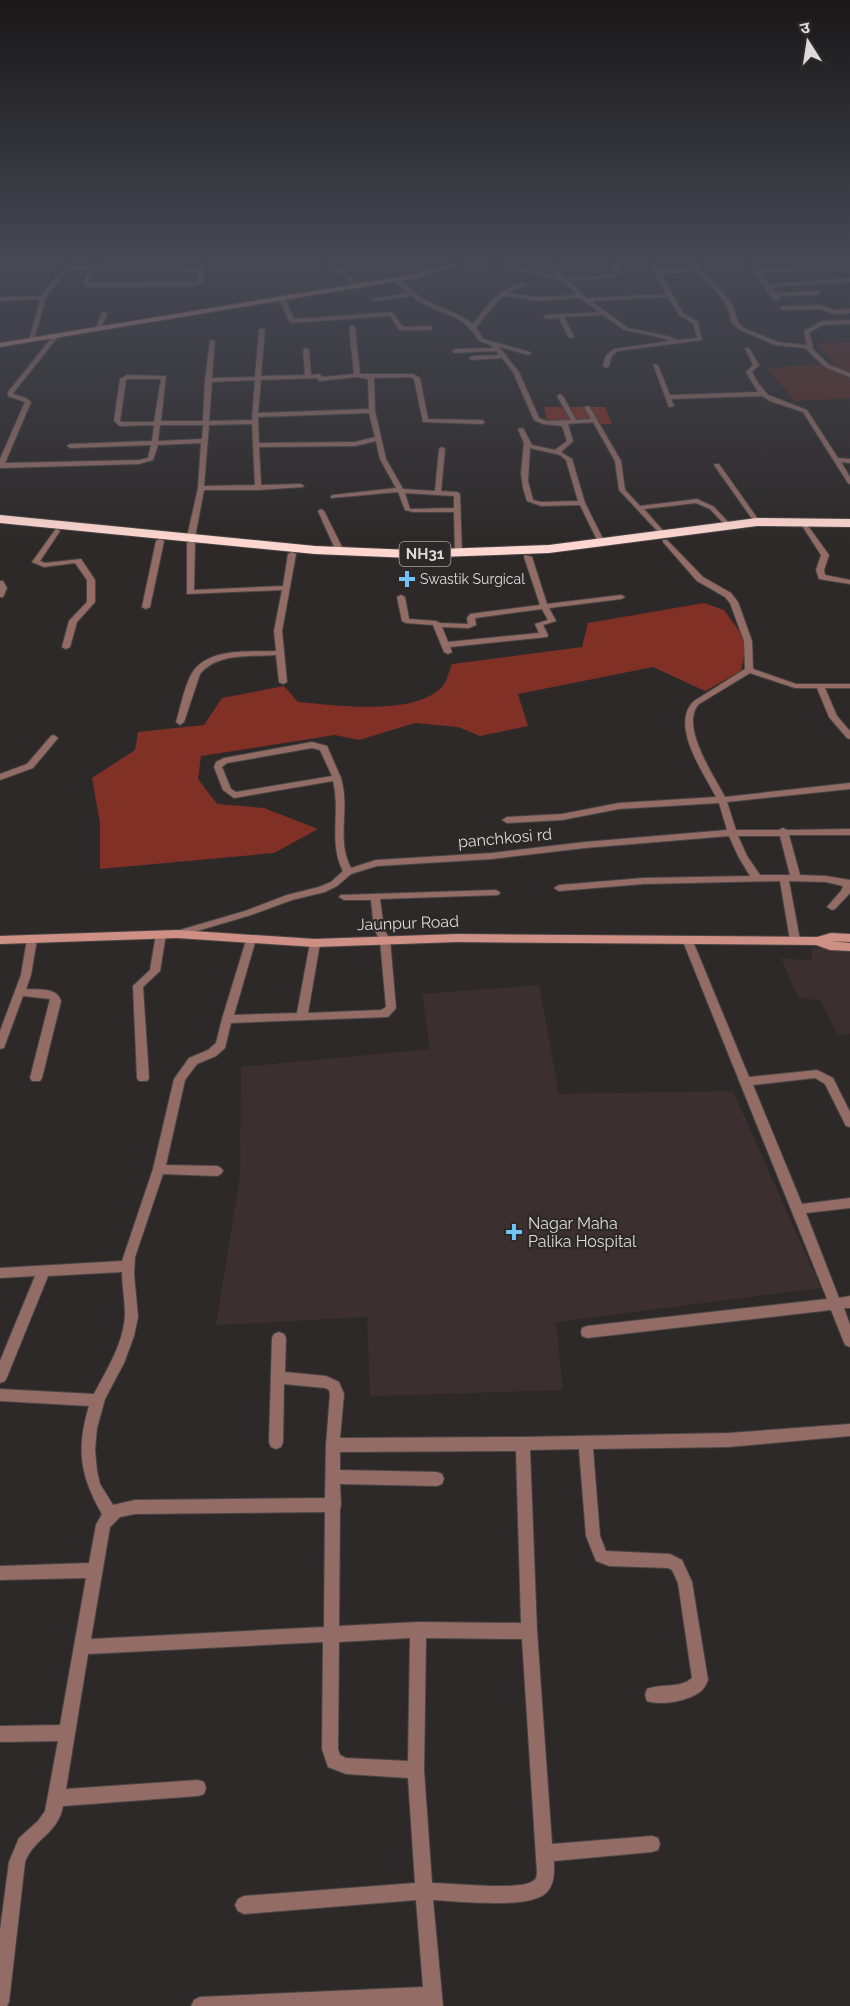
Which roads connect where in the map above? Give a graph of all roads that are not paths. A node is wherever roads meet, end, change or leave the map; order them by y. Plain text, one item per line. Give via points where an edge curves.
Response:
1 (505, 356) edge
2 (40, 357) edge
3 (210, 357) edge
4 (259, 357) edge
5 (306, 357) edge
6 (355, 357) edge
7 (495, 357) edge
8 (609, 357) edge
9 (751, 357) edge
10 (817, 357) edge
11 (472, 358) dead end
12 (655, 365) dead end
13 (606, 366) dead end
14 (357, 375) junction
15 (850, 375) edge
16 (371, 376) junction
17 (308, 377) junction
18 (256, 379) junction
19 (208, 380) junction
20 (762, 394) junction
21 (560, 396) dead end
22 (667, 397) junction
23 (587, 406) dead end
24 (671, 406) dead end
25 (372, 411) junction
26 (256, 418) junction
27 (596, 420) junction
28 (574, 421) junction
29 (482, 422) dead end
30 (156, 423) junction
31 (207, 423) junction
32 (563, 423) junction
33 (521, 429) dead end
34 (72, 437) dead end
35 (378, 438) junction
36 (205, 441) junction
37 (154, 444) junction
38 (527, 444) junction
39 (70, 446) junction
40 (256, 446) junction
41 (442, 449) dead end
42 (556, 453) junction
43 (835, 460) junction
44 (850, 460) edge
45 (64, 464) junction
46 (717, 465) dead end
47 (0, 466) edge
48 (850, 482) edge
49 (301, 486) dead end
50 (201, 488) junction
51 (258, 488) junction
52 (400, 491) junction
53 (438, 492) junction
54 (333, 497) dead end
55 (582, 503) junction
56 (638, 508) junction
57 (458, 510) junction
58 (321, 511) dead end
59 (0, 519) edge
60 (757, 522) junction
61 (850, 523) edge
62 (0, 525) edge
63 (728, 525) junction
64 (806, 527) junction
65 (850, 529) edge
66 (57, 531) junction
67 (664, 538) junction
68 (191, 540) junction
69 (160, 541) junction
70 (601, 543) junction
71 (340, 551) junction
72 (292, 554) junction
73 (459, 554) junction
74 (528, 557) junction
75 (850, 582) edge
76 (0, 583) edge
77 (286, 588) junction
78 (0, 595) edge
79 (401, 597) dead end
80 (621, 597) dead end
81 (146, 607) dead end
82 (543, 607) junction
83 (438, 626) junction
84 (66, 647) dead end
85 (279, 653) junction
86 (750, 670) junction
87 (283, 682) dead end
88 (850, 686) edge
89 (821, 688) junction
90 (180, 722) dead end
91 (850, 736) edge
92 (54, 738) dead end
93 (0, 777) edge
94 (336, 778) junction
95 (850, 786) edge
96 (722, 800) junction
97 (507, 820) dead end
98 (783, 831) junction
99 (850, 832) edge
100 (732, 833) junction
101 (348, 872) junction
102 (784, 878) junction
103 (796, 878) junction
104 (758, 879) junction
105 (849, 883) edge
106 (559, 888) dead end
107 (495, 893) dead end
108 (375, 896) junction
109 (344, 897) dead end
110 (832, 907) dead end
111 (160, 934) junction
112 (177, 934) junction
113 (850, 938) edge
114 (32, 939) junction
115 (250, 939) junction
116 (687, 939) junction
117 (0, 940) edge
118 (386, 940) junction
119 (795, 940) junction
120 (817, 941) junction
121 (315, 943) junction
122 (850, 947) edge
123 (20, 992) junction
124 (302, 1015) junction
125 (227, 1019) junction
126 (0, 1045) edge
127 (36, 1078) dead end
128 (143, 1078) dead end
129 (746, 1082) junction
130 (850, 1123) edge
131 (159, 1169) junction
132 (217, 1171) dead end
133 (850, 1203) edge
134 (798, 1209) junction
135 (127, 1266) junction
136 (43, 1273) junction
137 (0, 1274) edge
138 (850, 1302) edge
139 (835, 1304) junction
140 (587, 1332) dead end
141 (279, 1338) dead end
142 (850, 1341) edge
143 (1, 1372) edge
144 (278, 1377) junction
145 (0, 1395) edge
146 (99, 1400) junction
147 (850, 1430) edge
148 (276, 1442) dead end
149 (585, 1442) junction
150 (523, 1444) junction
151 (333, 1445) junction
152 (334, 1477) junction
153 (438, 1479) dead end
154 (334, 1504) junction
155 (109, 1513) junction
156 (95, 1570) junction
157 (0, 1573) edge
158 (418, 1630) junction
159 (529, 1631) junction
160 (333, 1635) junction
161 (82, 1647) junction
162 (652, 1695) dead end
163 (67, 1733) junction
164 (0, 1734) edge
165 (416, 1770) junction
166 (198, 1788) dead end
167 (56, 1798) junction
168 (652, 1844) dead end
169 (545, 1853) junction
170 (424, 1891) junction
171 (244, 1905) dead end
172 (434, 2001) edge
173 (0, 2002) edge
174 (200, 2006) edge

1 - 32 street via 536,419 542,423
2 - 47 street via 10,395 28,402
3 - 19 street
4 - 18 street
5 - 17 street
6 - 14 street
7 - 11 street
8 - 13 street
9 - 20 street via 756,365 749,372
10 - 15 street via 827,366
12 - 22 street
14 - 16 street
14 - 17 street
16 - 25 street
16 - 29 street via 417,378 425,421
17 - 18 street
18 - 19 street
18 - 26 street
19 - 31 street
20 - 22 street
20 - 43 street via 773,402 805,411
21 - 28 street
22 - 24 street
23 - 27 street
25 - 26 street
25 - 35 street
26 - 31 street
26 - 40 street
27 - 28 street
27 - 56 street via 618,461 622,490
28 - 32 street
30 - 30 street via 117,422 123,378 164,377
30 - 31 street
30 - 37 street
31 - 36 street
32 - 42 street via 570,441
33 - 38 street
34 - 39 street
35 - 40 street via 355,444
35 - 52 street via 383,459
36 - 37 street
36 - 50 street
37 - 39 street
37 - 45 street via 147,461
38 - 42 street
38 - 55 street via 530,501
39 - 45 street
40 - 51 street
41 - 53 street
42 - 55 street via 571,462
43 - 44 street
43 - 48 street
45 - 47 street
46 - 60 street
49 - 51 street
50 - 51 street
50 - 68 street
52 - 53 street
52 - 54 street
52 - 57 street via 410,510
53 - 57 street via 457,494
55 - 70 street
56 - 63 street via 703,502
56 - 67 street
57 - 73 street
58 - 71 street
59 - 68 highway, NH31
60 - 61 highway, NH31
60 - 63 highway, NH31
62 - 66 highway, NH31
63 - 67 highway, NH31
64 - 65 highway, NH31
64 - 67 highway, NH31
64 - 75 street via 825,555 822,577
66 - 69 highway, NH31
66 - 84 street via 36,562 44,565 78,561 90,576 92,586 91,602 73,621
67 - 70 highway, NH31
67 - 74 highway, NH31
67 - 86 street via 700,579 734,602 748,641
68 - 69 highway, NH31
68 - 71 highway, NH31
68 - 72 highway, NH31
68 - 77 street via 190,592
69 - 81 street
70 - 73 highway, NH31
71 - 73 highway, NH31
72 - 74 highway, NH31 via 430,559
72 - 77 street
74 - 82 street
76 - 78 street
77 - 85 street via 278,631
79 - 83 street via 406,621 432,622
80 - 82 street
82 - 83 street via 473,616 469,626
82 - 83 street via 552,621 539,624 544,635 447,649
85 - 87 street
85 - 90 street via 224,657 203,664 196,673
86 - 89 street via 795,686
86 - 96 street via 698,701 689,714 688,723 699,756
88 - 89 street
89 - 91 street via 833,717
92 - 93 street via 30,766
94 - 94 street via 234,795 226,790 218,767 224,761 319,746 324,748
94 - 101 street via 340,792 338,840
95 - 96 street
96 - 97 street via 619,806 562,817
96 - 100 street
98 - 99 street, panchkosi rd
98 - 100 street, panchkosi rd
98 - 103 street
100 - 101 street, panchkosi rd via 492,856 376,862
100 - 104 street
101 - 112 street, panchkosi rd via 322,890
102 - 103 street
102 - 104 street
102 - 119 street
103 - 105 street
104 - 106 street via 644,881
105 - 110 street
107 - 108 street
108 - 109 street
108 - 118 street via 379,929
111 - 112 street, Jaunpur Road
111 - 114 street, Jaunpur Road
111 - 128 street via 155,971 138,986
112 - 115 street, Jaunpur Road
113 - 120 street, Jaunpur Road
114 - 117 street, Jaunpur Road
114 - 123 street
115 - 121 street, Jaunpur Road
115 - 125 street
116 - 118 street, Jaunpur Road
116 - 119 street, Jaunpur Road
116 - 129 street
118 - 121 street, Jaunpur Road
118 - 124 street via 389,1012
119 - 120 street, Jaunpur Road
120 - 122 street, Jaunpur Road
121 - 124 street
123 - 126 street
123 - 127 street via 50,994 56,1001
124 - 125 street
125 - 131 street via 221,1045 193,1061 180,1079
129 - 130 street via 824,1076
129 - 134 street
131 - 132 street
131 - 135 street
133 - 134 street
134 - 139 street
135 - 136 street
135 - 146 street via 131,1323 116,1367
136 - 137 street
136 - 143 street
138 - 139 street
139 - 140 street
139 - 142 street
141 - 144 street
144 - 148 street
144 - 151 street via 334,1386 337,1394
145 - 146 street
146 - 155 street via 89,1450 92,1480
147 - 149 street via 729,1440
149 - 150 street
149 - 162 street via 593,1536 601,1556 670,1561 677,1565 685,1582 700,1680 691,1690
150 - 151 street
150 - 159 street
151 - 152 street
152 - 153 street
152 - 154 street
154 - 155 street via 135,1507
154 - 160 street
155 - 156 street
156 - 157 street
156 - 161 street
158 - 159 street
158 - 160 street
158 - 165 street
159 - 169 street
160 - 161 street
160 - 165 street via 330,1749 334,1761 346,1766
161 - 163 street
163 - 164 street
163 - 167 street
165 - 170 street
166 - 167 street
167 - 173 street via 48,1824 21,1846
168 - 169 street
169 - 170 street via 544,1883 536,1890 520,1894
170 - 171 street
170 - 172 street
172 - 174 street

